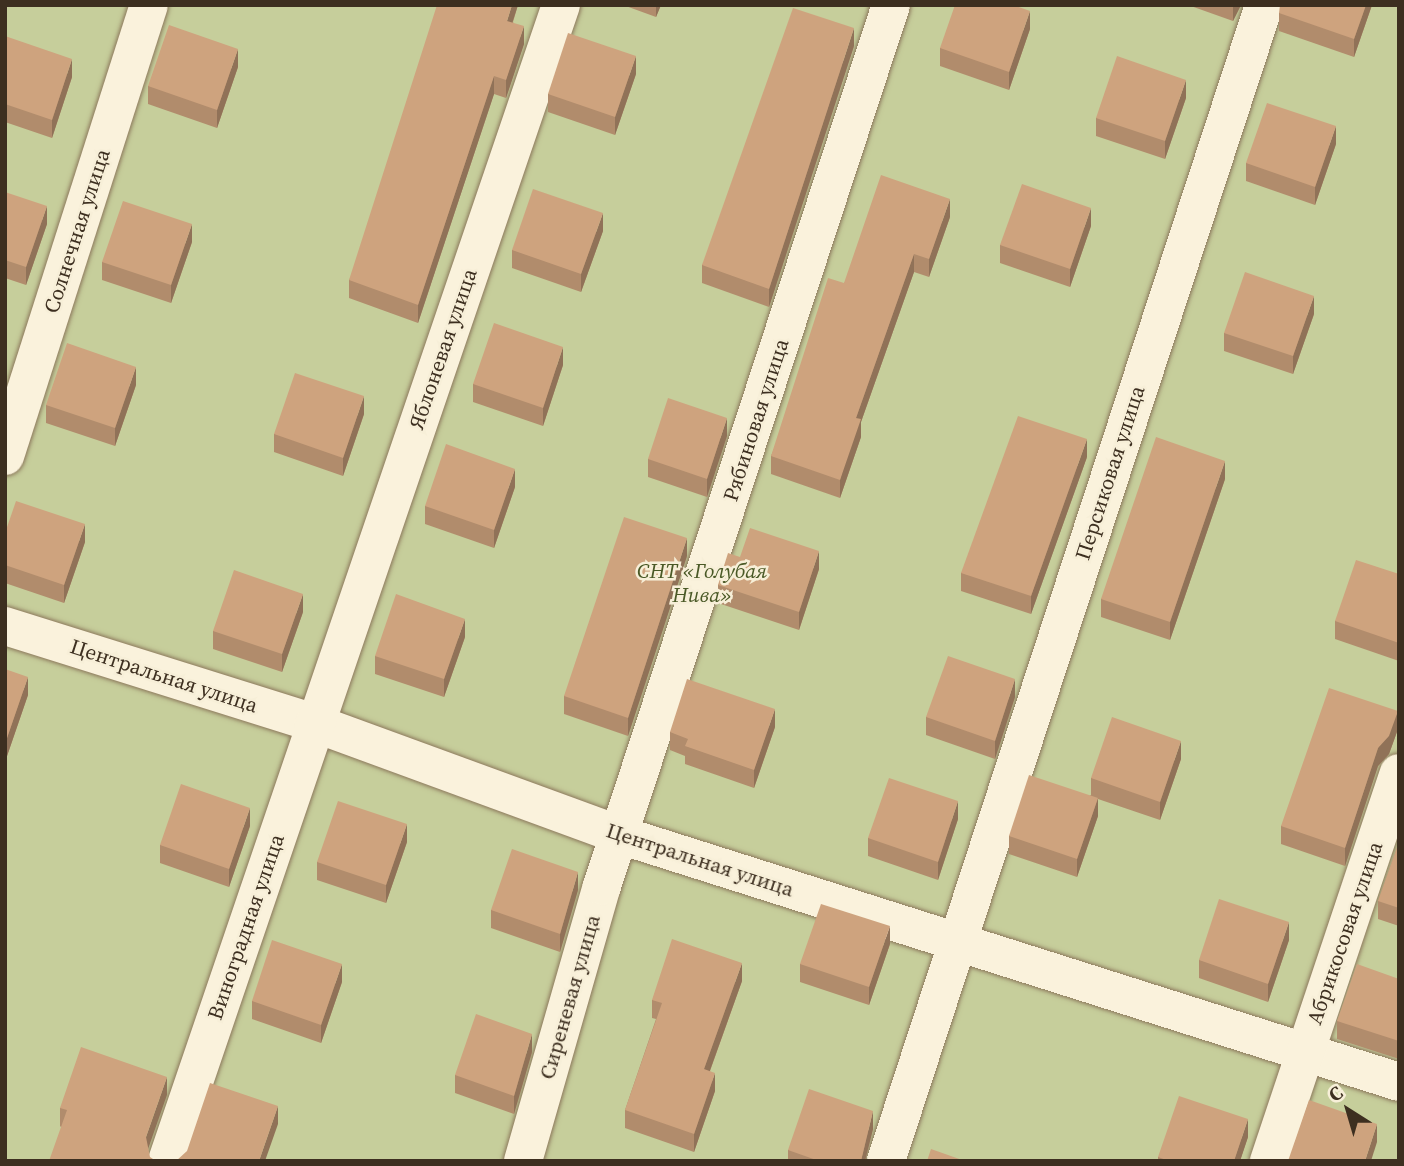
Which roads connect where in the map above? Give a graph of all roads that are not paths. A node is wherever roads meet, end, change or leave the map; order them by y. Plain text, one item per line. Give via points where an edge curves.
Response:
1 (149, 5) edge
2 (561, 5) edge
3 (891, 5) edge
4 (1264, 5) edge
5 (5, 456) edge
6 (5, 626) edge
7 (320, 708) junction
8 (1399, 774) edge
9 (620, 835) junction
10 (955, 942) junction
11 (1304, 1053) junction
12 (1399, 1082) edge
13 (167, 1161) edge
14 (523, 1161) edge
15 (886, 1161) edge
16 (1269, 1161) edge

1 - 5 street, Солнечная улица
2 - 7 street, Яблоневая улица
3 - 9 street, Рябиновая улица
4 - 10 street, Персиковая улица
6 - 7 street, Центральная улица
7 - 9 street, Центральная улица
7 - 13 street, Виноградная улица
8 - 11 street, Абрикосовая улица
9 - 10 street, Центральная улица
9 - 14 street, Сиреневая улица
10 - 11 street, Центральная улица
10 - 15 street, Персиковая улица
11 - 12 street, Центральная улица
11 - 16 street, Абрикосовая улица

